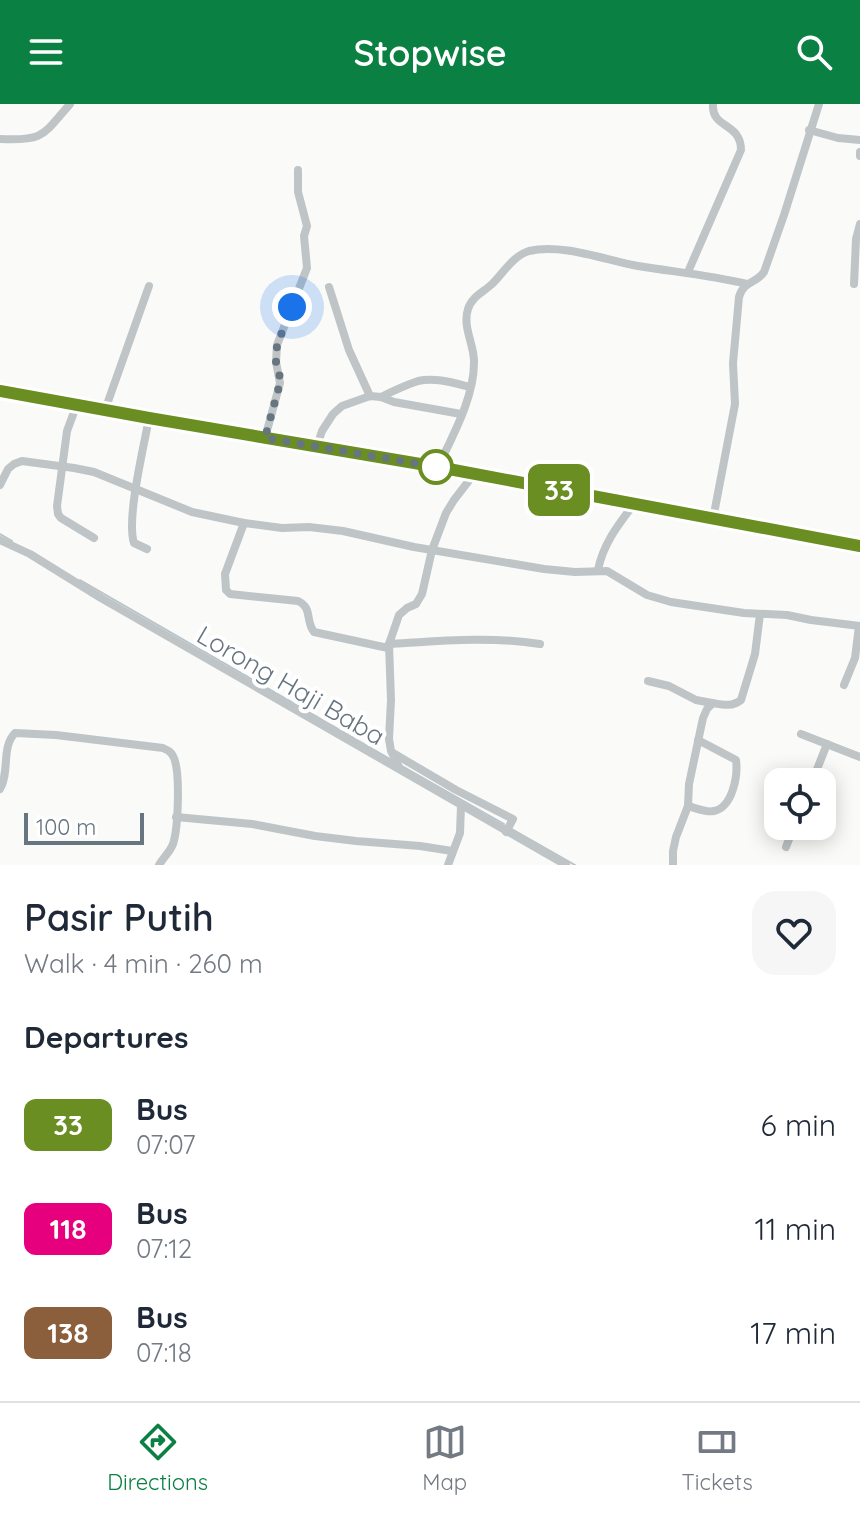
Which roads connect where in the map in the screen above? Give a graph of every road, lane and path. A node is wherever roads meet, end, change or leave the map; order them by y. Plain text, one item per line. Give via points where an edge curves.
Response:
1 (70, 104) edge
2 (713, 104) edge
3 (819, 104) edge
4 (809, 130) junction
5 (0, 139) edge
6 (860, 140) edge
7 (298, 170) dead end
8 (860, 224) edge
9 (688, 272) junction
10 (747, 284) junction
11 (854, 284) dead end
12 (149, 286) dead end
13 (329, 287) dead end
14 (470, 387) junction
15 (0, 391) edge
16 (370, 396) junction
17 (381, 397) junction
18 (77, 404) junction
19 (105, 410) junction
20 (461, 414) junction
21 (149, 418) junction
22 (265, 438) junction
23 (317, 446) junction
24 (62, 466) junction
25 (438, 467) junction
26 (474, 474) junction
27 (0, 485) edge
28 (136, 490) junction
29 (634, 504) junction
30 (713, 519) junction
31 (244, 523) junction
32 (94, 538) dead end
33 (0, 540) edge
34 (860, 546) edge
35 (147, 549) dead end
36 (432, 550) junction
37 (598, 570) junction
38 (760, 614) junction
39 (860, 626) edge
40 (540, 644) dead end
41 (388, 646) junction
42 (648, 681) dead end
43 (844, 685) dead end
44 (713, 703) junction
45 (801, 734) dead end
46 (698, 740) junction
47 (827, 744) junction
48 (392, 753) junction
49 (860, 757) edge
50 (818, 768) edge
51 (400, 769) junction
52 (0, 789) edge
53 (461, 806) junction
54 (688, 806) junction
55 (176, 817) junction
56 (508, 829) junction
57 (789, 840) edge
58 (786, 847) dead end
59 (452, 851) junction
60 (159, 865) edge
61 (448, 865) edge
62 (566, 865) edge
63 (673, 865) edge

1 - 5 street via 35,138
2 - 9 street via 716,118 738,134 741,150
3 - 4 street
4 - 6 street
4 - 10 street via 764,272
7 - 22 street via 307,268 277,345 280,383
8 - 11 street
9 - 10 street
9 - 14 street via 567,251 539,250 517,257 467,310 474,363
10 - 30 street via 739,297 735,404
12 - 19 street
13 - 16 street
14 - 17 street via 417,381
14 - 20 street
15 - 18 street
16 - 17 street
16 - 23 street via 333,414
17 - 20 street
18 - 19 street
18 - 24 street
19 - 21 street
20 - 25 street
21 - 22 street
21 - 28 street
22 - 23 street
23 - 25 street
24 - 27 street via 22,461 8,469
24 - 28 street via 94,472
24 - 32 street via 58,514
25 - 26 street
26 - 29 street
26 - 36 street via 446,513
28 - 31 street via 192,512
28 - 35 street via 132,539
29 - 30 street
29 - 37 street via 612,533
30 - 34 street
31 - 36 street via 343,531
31 - 41 street via 225,574 230,594 298,601 306,605 314,632
33 - 51 street, Lorong Haji Baba
36 - 37 street via 553,571
36 - 41 street via 422,594 399,615
37 - 38 street via 671,602
38 - 39 street
38 - 44 street via 741,700 727,706
39 - 43 street
40 - 41 street via 494,639
41 - 48 street
42 - 44 street
44 - 46 street
45 - 47 street
46 - 54 street
46 - 54 street via 736,760 736,771 723,807 714,812
47 - 49 street
47 - 50 street
48 - 51 street
48 - 56 street via 513,819
51 - 53 street, Lorong Haji Baba
52 - 55 street via 8,741 15,733 155,747 174,759
53 - 56 street, Lorong Haji Baba
53 - 59 street via 460,833
54 - 63 street
55 - 59 street
55 - 60 street via 173,843
56 - 62 street
57 - 58 street
59 - 61 street

